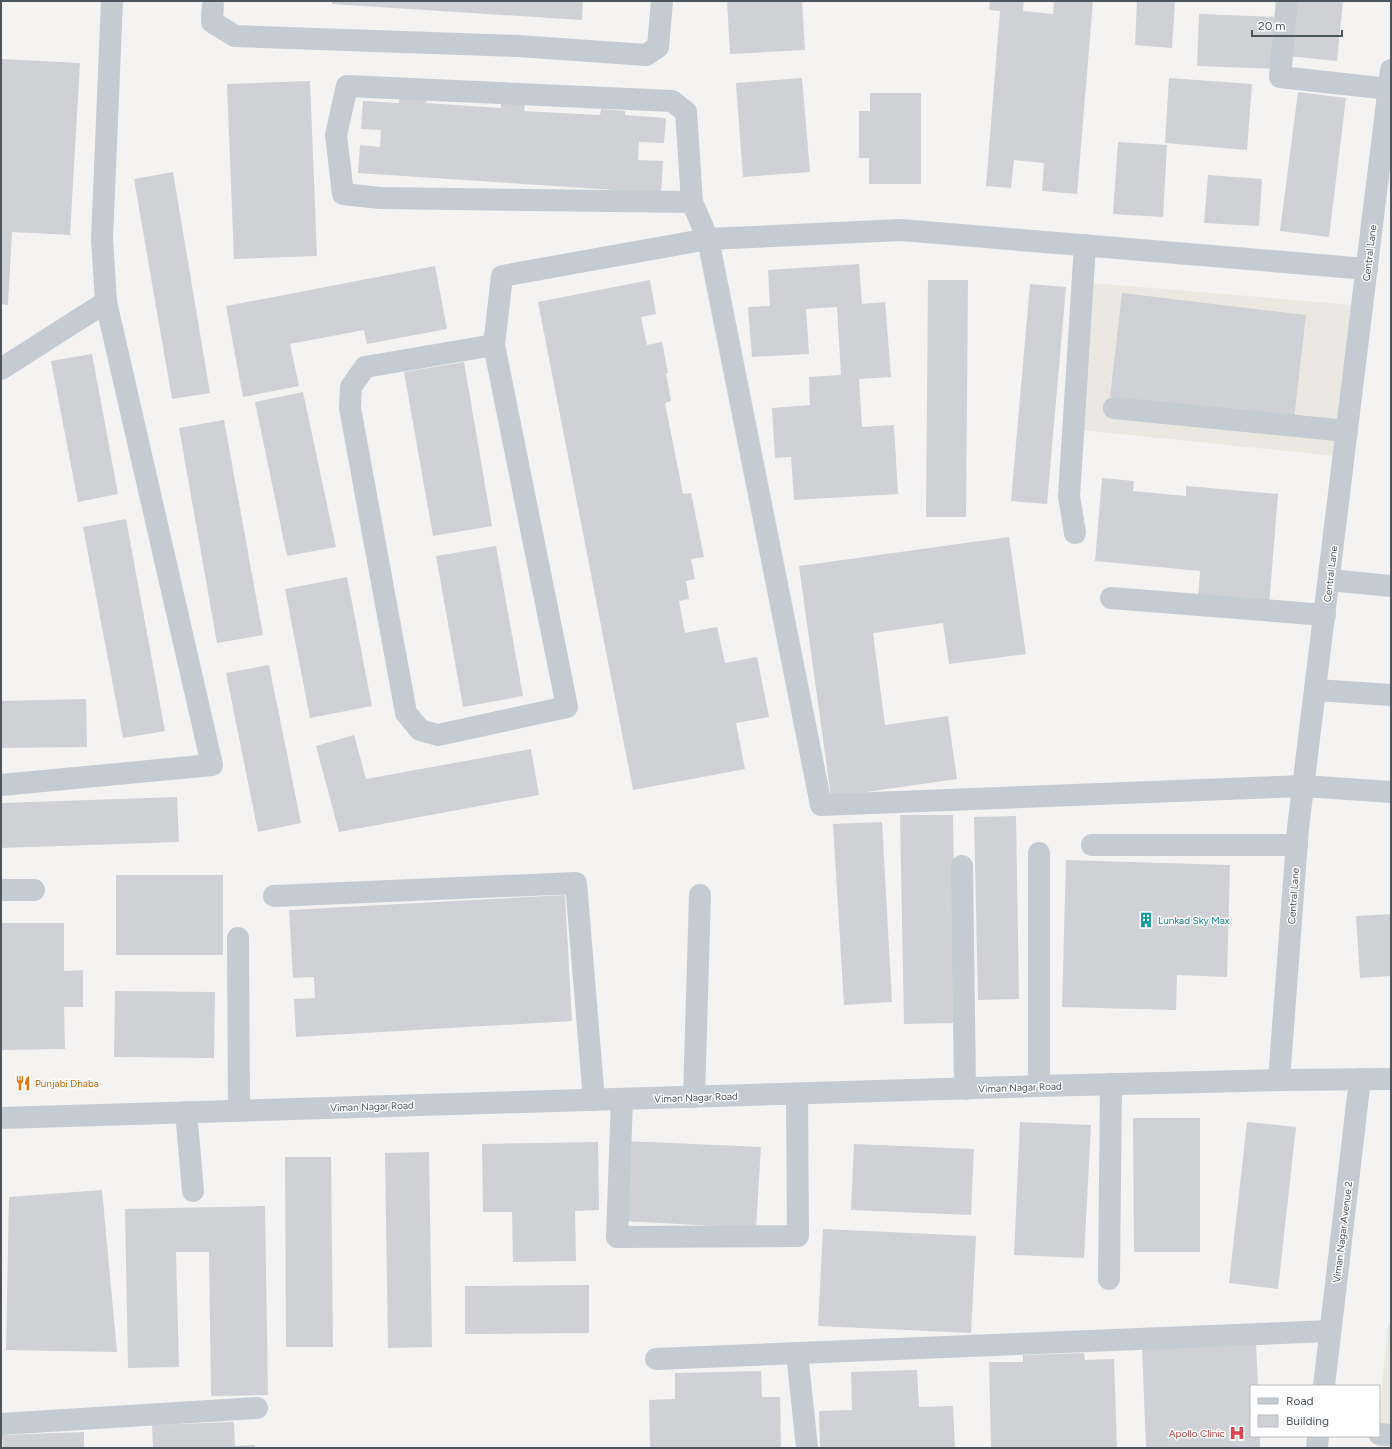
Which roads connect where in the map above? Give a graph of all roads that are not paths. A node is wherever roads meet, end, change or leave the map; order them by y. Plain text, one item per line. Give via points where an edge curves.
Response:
1 (112, 1) edge
2 (213, 1) edge
3 (662, 1) edge
4 (1287, 1) edge
5 (1390, 80) edge
6 (1384, 181) edge
7 (692, 202) junction
8 (708, 239) junction
9 (1085, 245) junction
10 (1367, 269) junction
11 (106, 302) junction
12 (494, 345) junction
13 (1, 369) edge
14 (1114, 408) dead end
15 (1347, 431) junction
16 (1075, 533) dead end
17 (1329, 580) junction
18 (1391, 586) edge
19 (1111, 598) dead end
20 (1325, 615) junction
21 (1316, 690) junction
22 (1391, 696) edge
23 (1, 785) edge
24 (1304, 786) junction
25 (1391, 792) edge
26 (1092, 845) dead end
27 (1297, 845) junction
28 (1039, 853) dead end
29 (962, 866) dead end
30 (1, 890) edge
31 (34, 890) dead end
32 (274, 896) dead end
33 (700, 896) dead end
34 (238, 938) dead end
35 (1360, 1079) junction
36 (1391, 1079) edge
37 (1279, 1080) junction
38 (1110, 1084) junction
39 (1039, 1086) junction
40 (965, 1089) junction
41 (797, 1094) junction
42 (694, 1097) junction
43 (622, 1099) junction
44 (594, 1100) junction
45 (239, 1110) junction
46 (186, 1112) junction
47 (1, 1118) edge
48 (193, 1191) dead end
49 (1109, 1279) dead end
50 (1330, 1331) junction
51 (797, 1353) junction
52 (656, 1359) dead end
53 (1324, 1385) edge
54 (257, 1408) dead end
55 (1, 1424) edge
56 (1380, 1434) edge
57 (1391, 1435) edge
58 (1318, 1437) edge
59 (807, 1448) edge
60 (1317, 1448) edge

1 - 11 street via 102,239
2 - 3 street via 212,22 235,36 518,46 646,55 658,47
4 - 5 street via 1280,77
5 - 6 street, Central Lane
6 - 10 street, Central Lane
7 - 7 street via 686,112 672,101 347,86 336,135 343,194 380,198
7 - 8 street
8 - 9 street via 901,230
8 - 12 street via 502,276
8 - 24 street via 821,805
9 - 10 street
9 - 16 street via 1069,496
10 - 15 street, Central Lane
11 - 13 street
11 - 23 street via 212,765
12 - 12 street via 365,367 352,387 350,408 406,713 420,730 438,735 567,707
14 - 15 street
15 - 17 street, Central Lane
17 - 18 street
17 - 20 street, Central Lane
19 - 20 street
20 - 21 street, Central Lane
21 - 22 street
21 - 24 street, Central Lane
24 - 25 street
24 - 27 street, Central Lane
26 - 27 street
27 - 37 street, Central Lane
28 - 39 street
29 - 40 street
30 - 31 street
32 - 44 street via 576,882
33 - 42 street
34 - 45 street
35 - 36 street, Viman Nagar Road
35 - 37 street, Viman Nagar Road
35 - 50 street, Viman Nagar Avenue 2
37 - 38 street, Viman Nagar Road
38 - 39 street, Viman Nagar Road
38 - 49 street
39 - 40 street, Viman Nagar Road
40 - 41 street, Viman Nagar Road
41 - 42 street, Viman Nagar Road
41 - 43 street via 798,1236 617,1237
42 - 43 street, Viman Nagar Road
43 - 44 street, Viman Nagar Road
44 - 45 street, Viman Nagar Road
45 - 46 street, Viman Nagar Road
46 - 47 street, Viman Nagar Road
46 - 48 street
50 - 51 street
50 - 53 street, Viman Nagar Avenue 2
51 - 52 street
51 - 59 street
54 - 55 street
56 - 57 street
58 - 60 street

